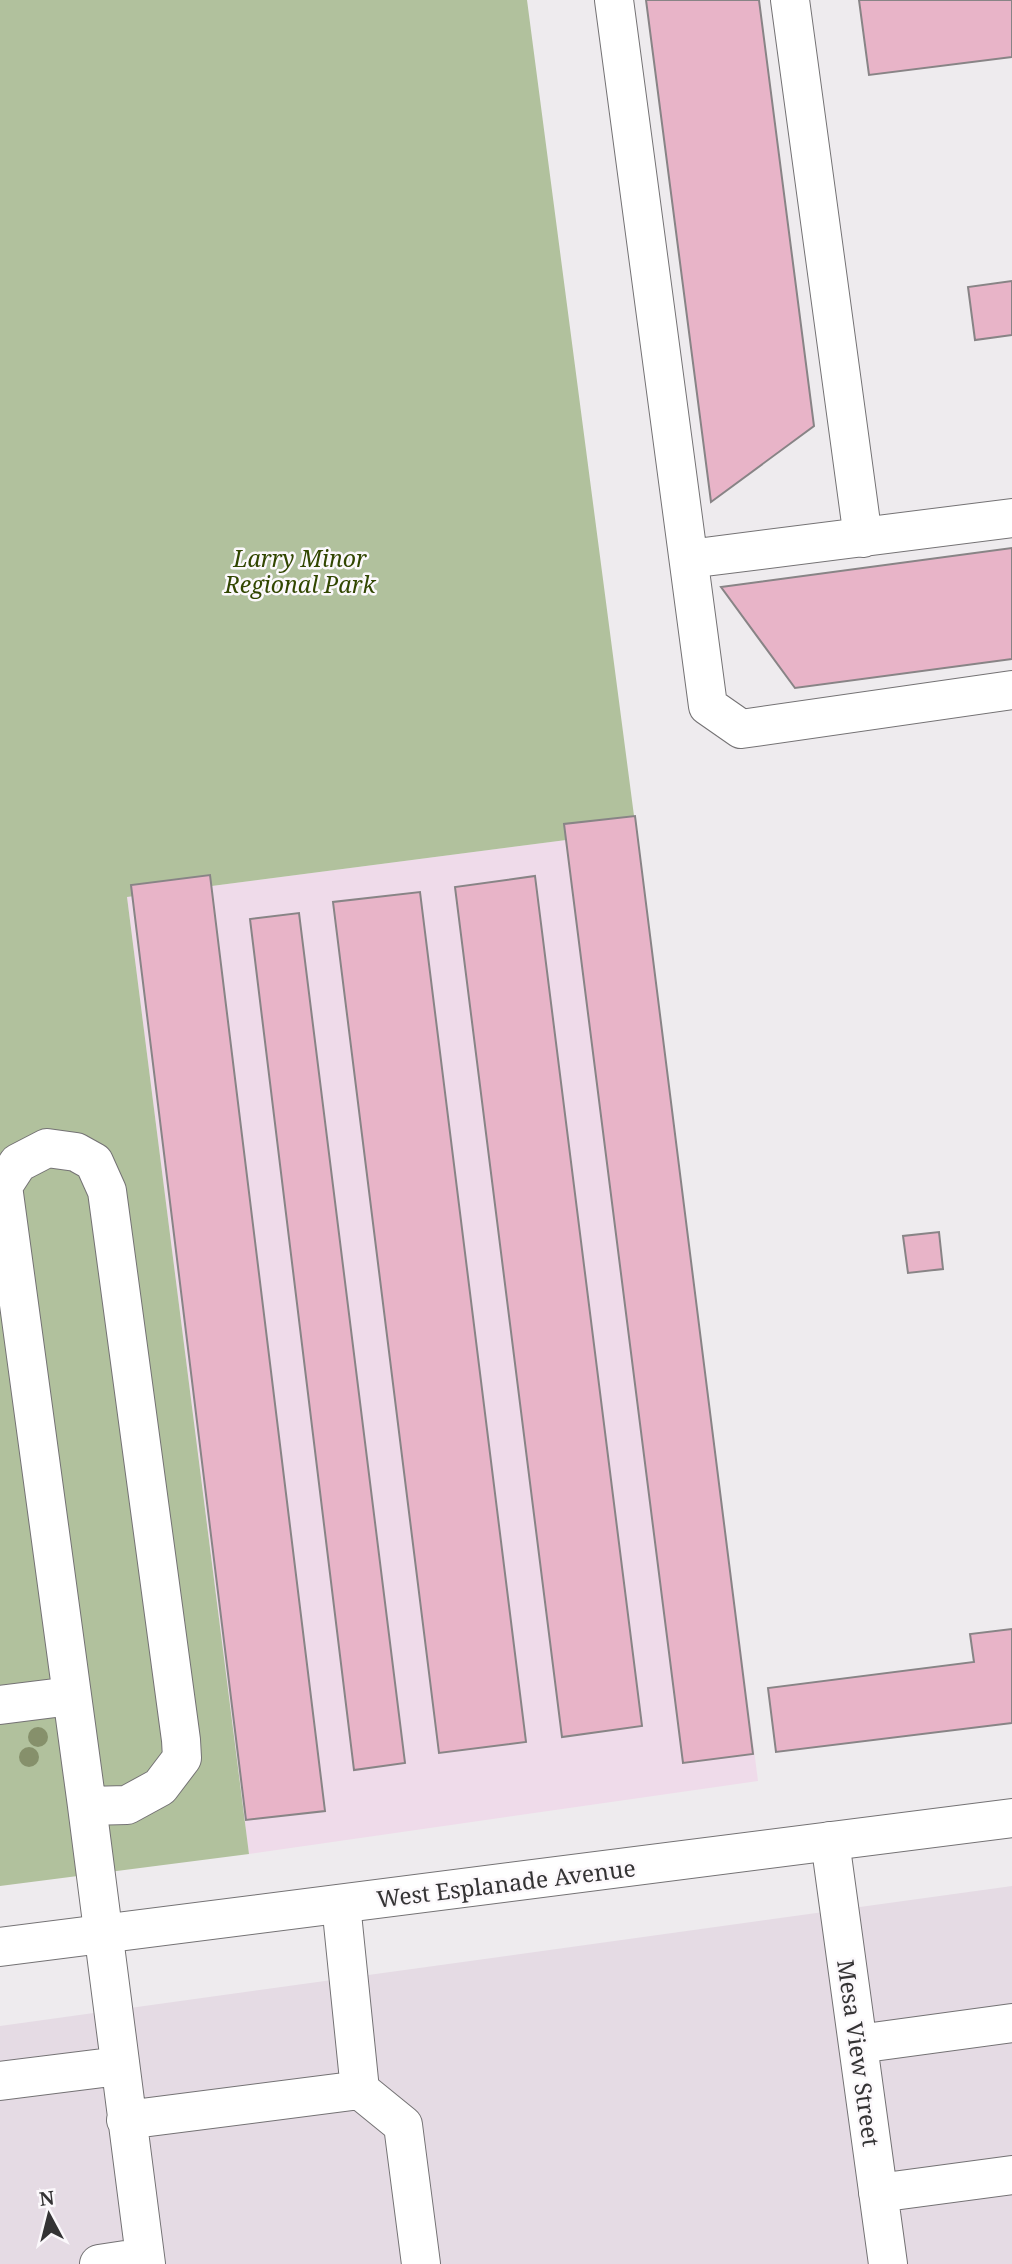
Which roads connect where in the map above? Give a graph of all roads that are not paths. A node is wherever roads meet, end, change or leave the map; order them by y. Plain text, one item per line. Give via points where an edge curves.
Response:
1 (614, 0) edge
2 (790, 0) edge
3 (1012, 518) edge
4 (863, 538) junction
5 (688, 559) junction
6 (1012, 690) edge
7 (71, 1696) junction
8 (0, 1705) edge
9 (87, 1806) junction
10 (1012, 1818) edge
11 (830, 1841) junction
12 (341, 1903) junction
13 (102, 1934) junction
14 (0, 1947) edge
15 (1012, 2023) edge
16 (858, 2044) junction
17 (119, 2066) junction
18 (0, 2081) edge
19 (360, 2090) junction
20 (126, 2120) junction
21 (1012, 2175) edge
22 (878, 2193) junction
23 (145, 2261) edge
24 (99, 2264) edge
25 (421, 2264) edge
26 (888, 2264) edge

1 - 5 main road
2 - 4 main road
3 - 4 main road
4 - 5 main road
5 - 6 main road via 708,706 741,729
7 - 8 main road
7 - 9 main road
7 - 9 main road via 3,1186 18,1163 47,1148 76,1152 94,1162 107,1191 182,1758 160,1787 127,1805
9 - 13 main road
10 - 11 main road, West Esplanade Avenue
11 - 12 main road, West Esplanade Avenue
11 - 16 main road, Mesa View Street
12 - 13 main road, West Esplanade Avenue
12 - 19 main road
13 - 14 main road, West Esplanade Avenue
13 - 17 main road
15 - 16 main road
16 - 22 main road, Mesa View Street
17 - 18 main road
17 - 20 main road
19 - 20 main road
19 - 25 main road via 403,2125
20 - 23 main road
21 - 22 main road
22 - 26 main road, Mesa View Street
23 - 24 main road

